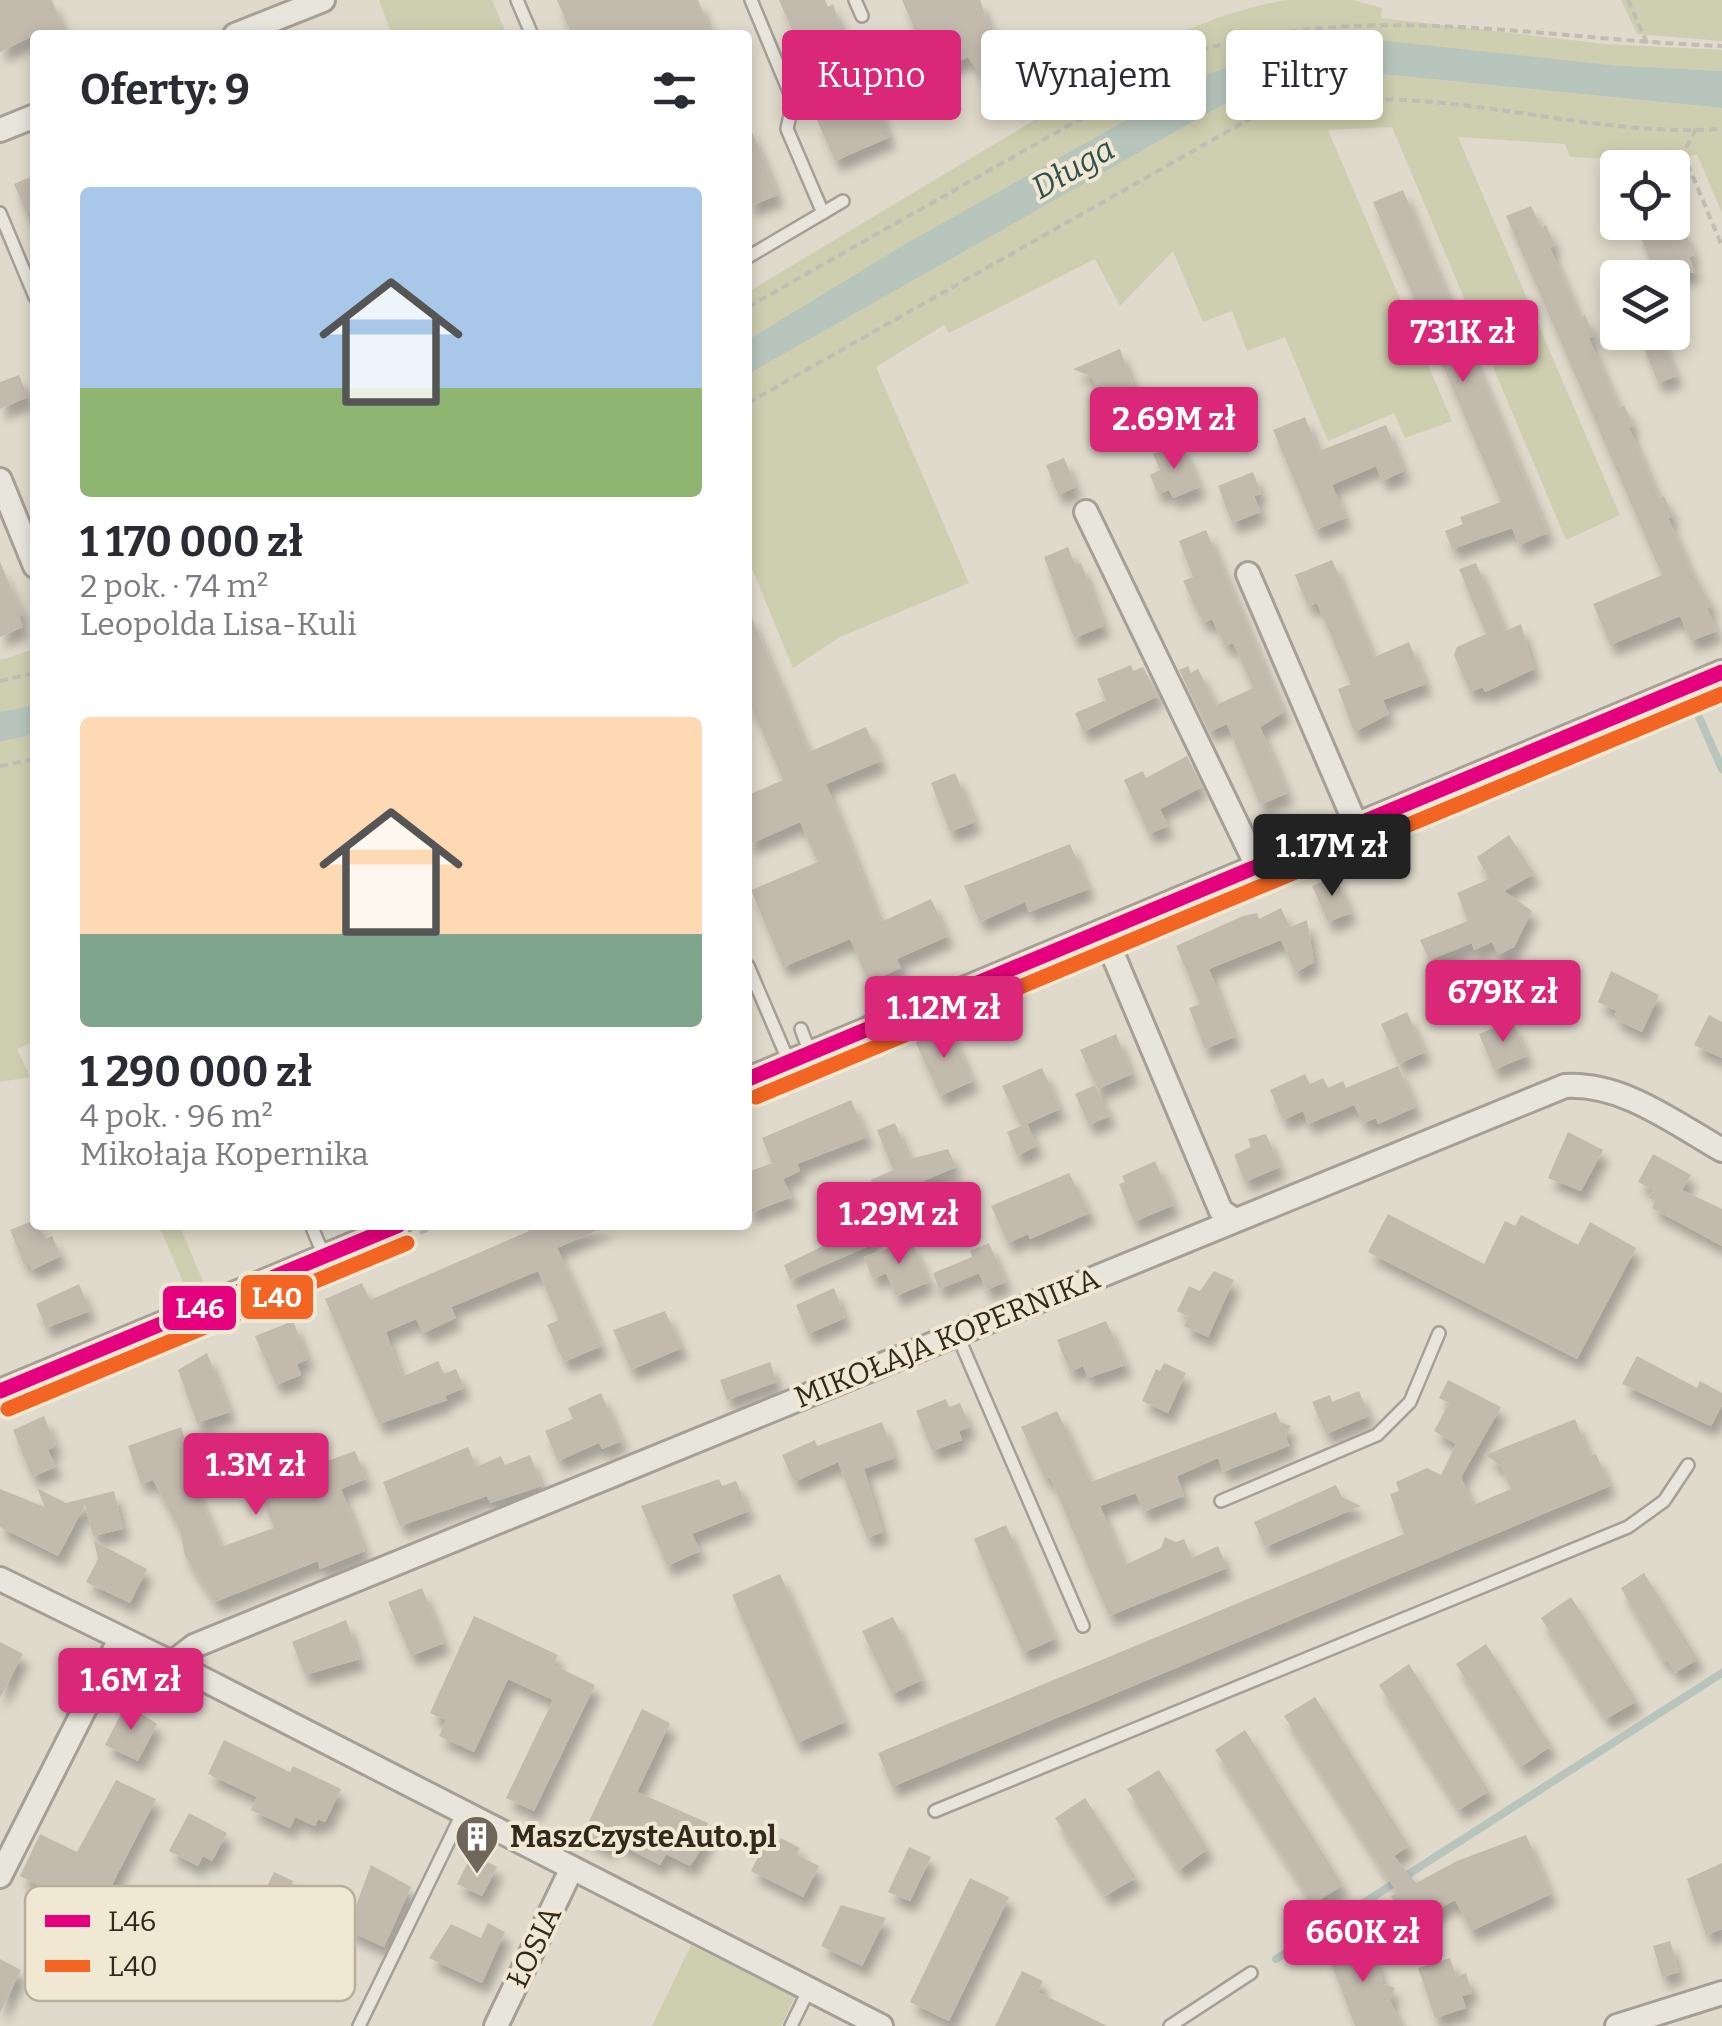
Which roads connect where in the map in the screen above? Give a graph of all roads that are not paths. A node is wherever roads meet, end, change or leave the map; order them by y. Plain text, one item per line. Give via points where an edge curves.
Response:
1 (322, 0) edge
2 (517, 0) edge
3 (751, 0) edge
4 (856, 0) edge
5 (862, 16) dead end
6 (248, 30) edge
7 (530, 30) edge
8 (30, 118) edge
9 (0, 130) edge
10 (843, 201) dead end
11 (0, 213) edge
12 (823, 213) junction
13 (752, 255) edge
14 (30, 285) edge
15 (0, 480) edge
16 (1086, 512) dead end
17 (30, 554) edge
18 (1248, 574) dead end
19 (1722, 672) edge
20 (1356, 825) junction
21 (1257, 866) junction
22 (1103, 931) junction
23 (752, 973) edge
24 (801, 1029) dead end
25 (800, 1057) junction
26 (752, 1077) edge
27 (1722, 1150) edge
28 (1235, 1220) junction
29 (313, 1230) edge
30 (386, 1230) edge
31 (324, 1256) junction
32 (1439, 1333) dead end
33 (956, 1334) junction
34 (0, 1391) edge
35 (1688, 1465) dead end
36 (1220, 1501) dead end
37 (0, 1580) edge
38 (1083, 1626) dead end
39 (120, 1639) junction
40 (172, 1663) junction
41 (935, 1812) dead end
42 (462, 1814) junction
43 (572, 1868) junction
44 (0, 1876) edge
45 (1251, 1973) dead end
46 (809, 1989) junction
47 (1722, 1992) edge
48 (1657, 2020) edge
49 (359, 2026) edge
50 (496, 2026) edge
51 (791, 2026) edge
52 (881, 2026) edge
53 (1170, 2026) edge
54 (1617, 2026) edge

1 - 6 street
2 - 7 lane
3 - 12 lane via 793,101 787,130
4 - 5 lane
8 - 9 street
10 - 12 lane
11 - 14 lane
12 - 13 lane
15 - 17 street
16 - 21 street
18 - 20 street
19 - 20 street
20 - 21 street
21 - 22 street
22 - 25 street
22 - 28 street via 1221,1210
23 - 25 lane
24 - 25 lane
25 - 26 street
27 - 28 street, MIKOŁAJA KOPERNIKA via 1621,1093 1591,1084 1565,1086
28 - 33 street, MIKOŁAJA KOPERNIKA
29 - 31 lane
30 - 31 street
31 - 34 street
32 - 36 lane via 1410,1402 1377,1434
33 - 38 lane
33 - 40 street, MIKOŁAJA KOPERNIKA via 194,1646
35 - 41 lane via 1664,1500 1628,1528
37 - 39 street
39 - 40 street
39 - 44 street
40 - 42 street
42 - 43 street
42 - 49 lane
43 - 46 street
43 - 50 street, ŁOSIA
45 - 53 lane
46 - 51 lane
46 - 52 street
47 - 48 street
48 - 54 street

